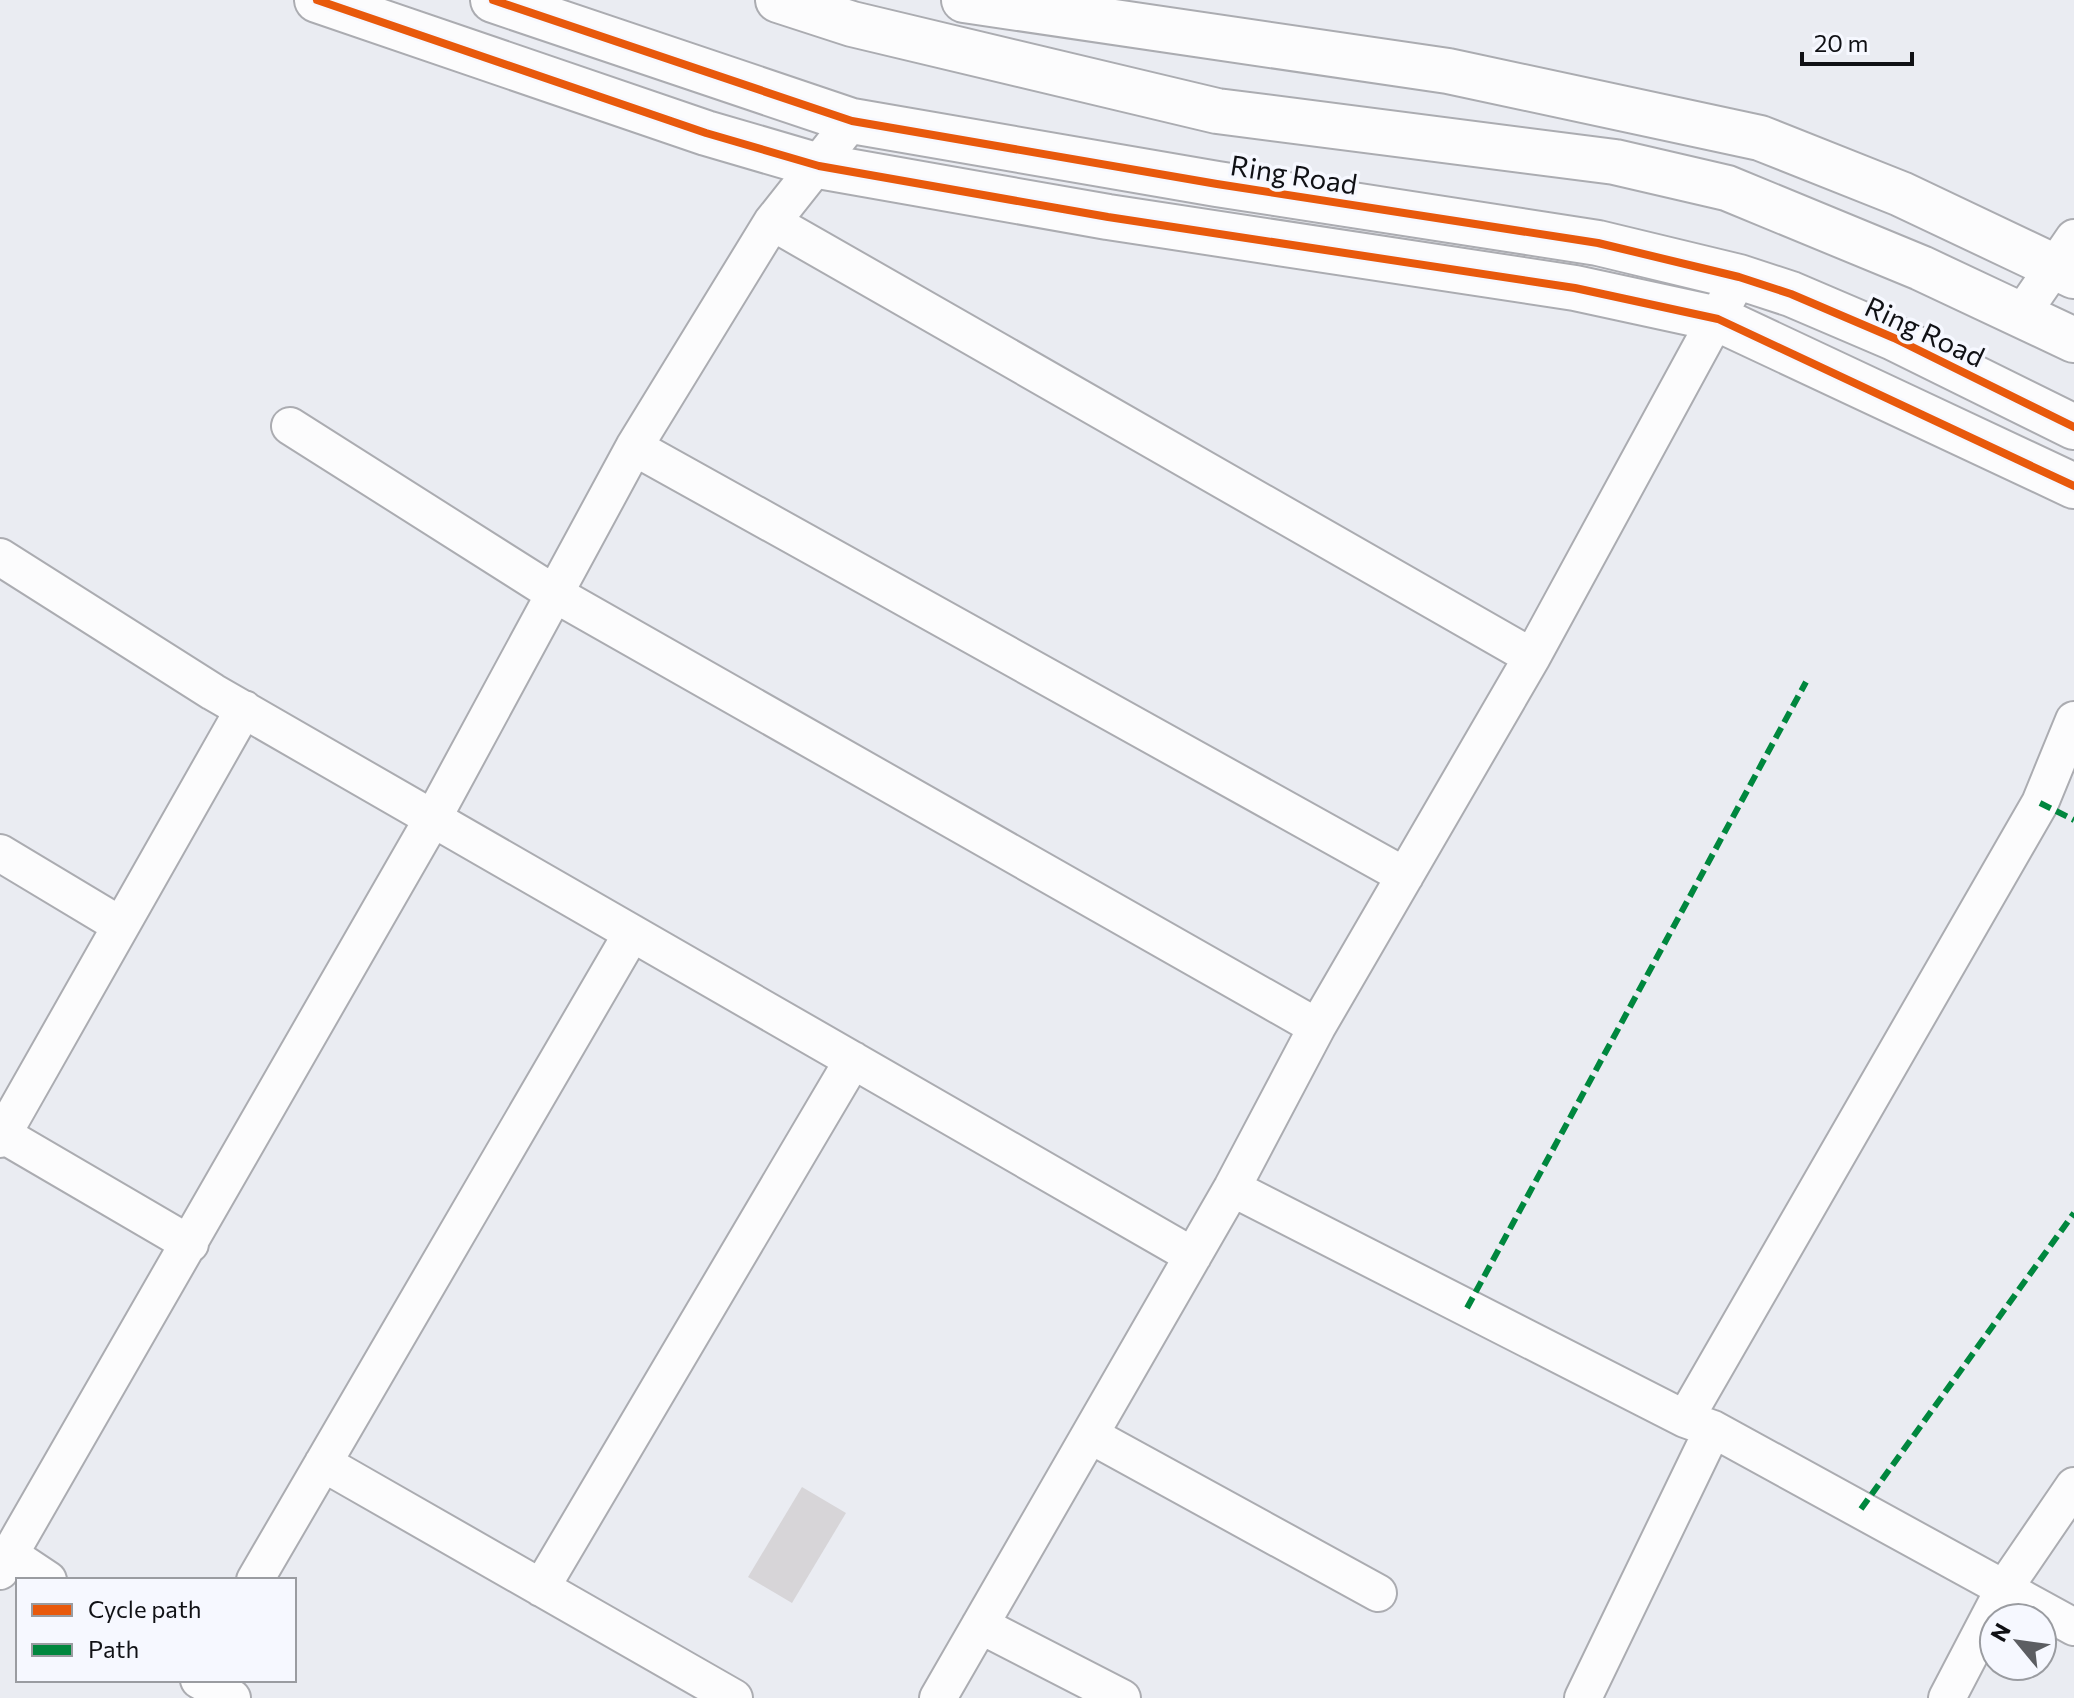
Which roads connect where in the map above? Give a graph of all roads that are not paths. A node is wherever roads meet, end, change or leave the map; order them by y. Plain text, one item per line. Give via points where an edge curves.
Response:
1 (317, 0) edge
2 (493, 0) edge
3 (778, 0) edge
4 (964, 0) edge
5 (852, 121) junction
6 (819, 166) junction
7 (772, 222) junction
8 (2068, 260) edge
9 (1739, 277) junction
10 (2021, 315) junction
11 (1718, 319) junction
12 (2074, 340) edge
13 (290, 426) dead end
14 (2074, 427) edge
15 (634, 447) junction
16 (2074, 486) edge
17 (0, 557) edge
18 (555, 594) junction
19 (1532, 657) junction
20 (244, 709) junction
21 (2074, 720) edge
22 (433, 818) junction
23 (0, 853) edge
24 (1405, 876) junction
25 (120, 925) junction
26 (632, 933) junction
27 (1317, 1027) junction
28 (853, 1060) junction
29 (1, 1135) edge
30 (1232, 1188) junction
31 (190, 1244) junction
32 (1193, 1256) junction
33 (1699, 1424) junction
34 (1090, 1435) junction
35 (323, 1463) junction
36 (2074, 1486) edge
37 (5, 1562) edge
38 (43, 1578) edge
39 (256, 1578) edge
40 (2005, 1587) junction
41 (541, 1588) junction
42 (1378, 1593) dead end
43 (980, 1625) junction
44 (2074, 1627) edge
45 (202, 1682) edge
46 (232, 1698) edge
47 (734, 1698) edge
48 (938, 1698) edge
49 (1122, 1698) edge
50 (1583, 1698) edge
51 (1947, 1698) edge

1 - 6 main road via 706,133
2 - 5 main road, Ring Road
3 - 10 main road, Ring Road via 852,24 1217,111 1615,162 1712,185 1810,220
4 - 8 main road via 1448,71 1760,138
5 - 6 street
5 - 9 main road, Ring Road via 1598,243
6 - 7 street
6 - 11 main road via 1108,217 1575,288
7 - 15 street
7 - 19 street
8 - 10 street
9 - 11 street
9 - 14 main road, Ring Road via 1894,338
10 - 12 main road, Ring Road
11 - 16 main road
11 - 19 street
13 - 18 street
15 - 18 street
15 - 24 street
17 - 20 street
18 - 22 street
18 - 27 street
19 - 24 street
20 - 22 street
20 - 25 street
21 - 33 street via 2040,803
22 - 26 street
22 - 31 street
23 - 25 street
24 - 27 street
25 - 29 street
26 - 28 street
26 - 35 street
27 - 30 street
28 - 32 street
28 - 41 street
29 - 31 street
30 - 32 street
30 - 33 street
31 - 37 street
32 - 34 street
33 - 40 street
33 - 50 street
34 - 42 street
34 - 43 street
35 - 39 street
35 - 41 street
36 - 40 street
37 - 38 street
40 - 44 street
40 - 51 street
41 - 47 street
43 - 48 street
43 - 49 street
45 - 46 street

